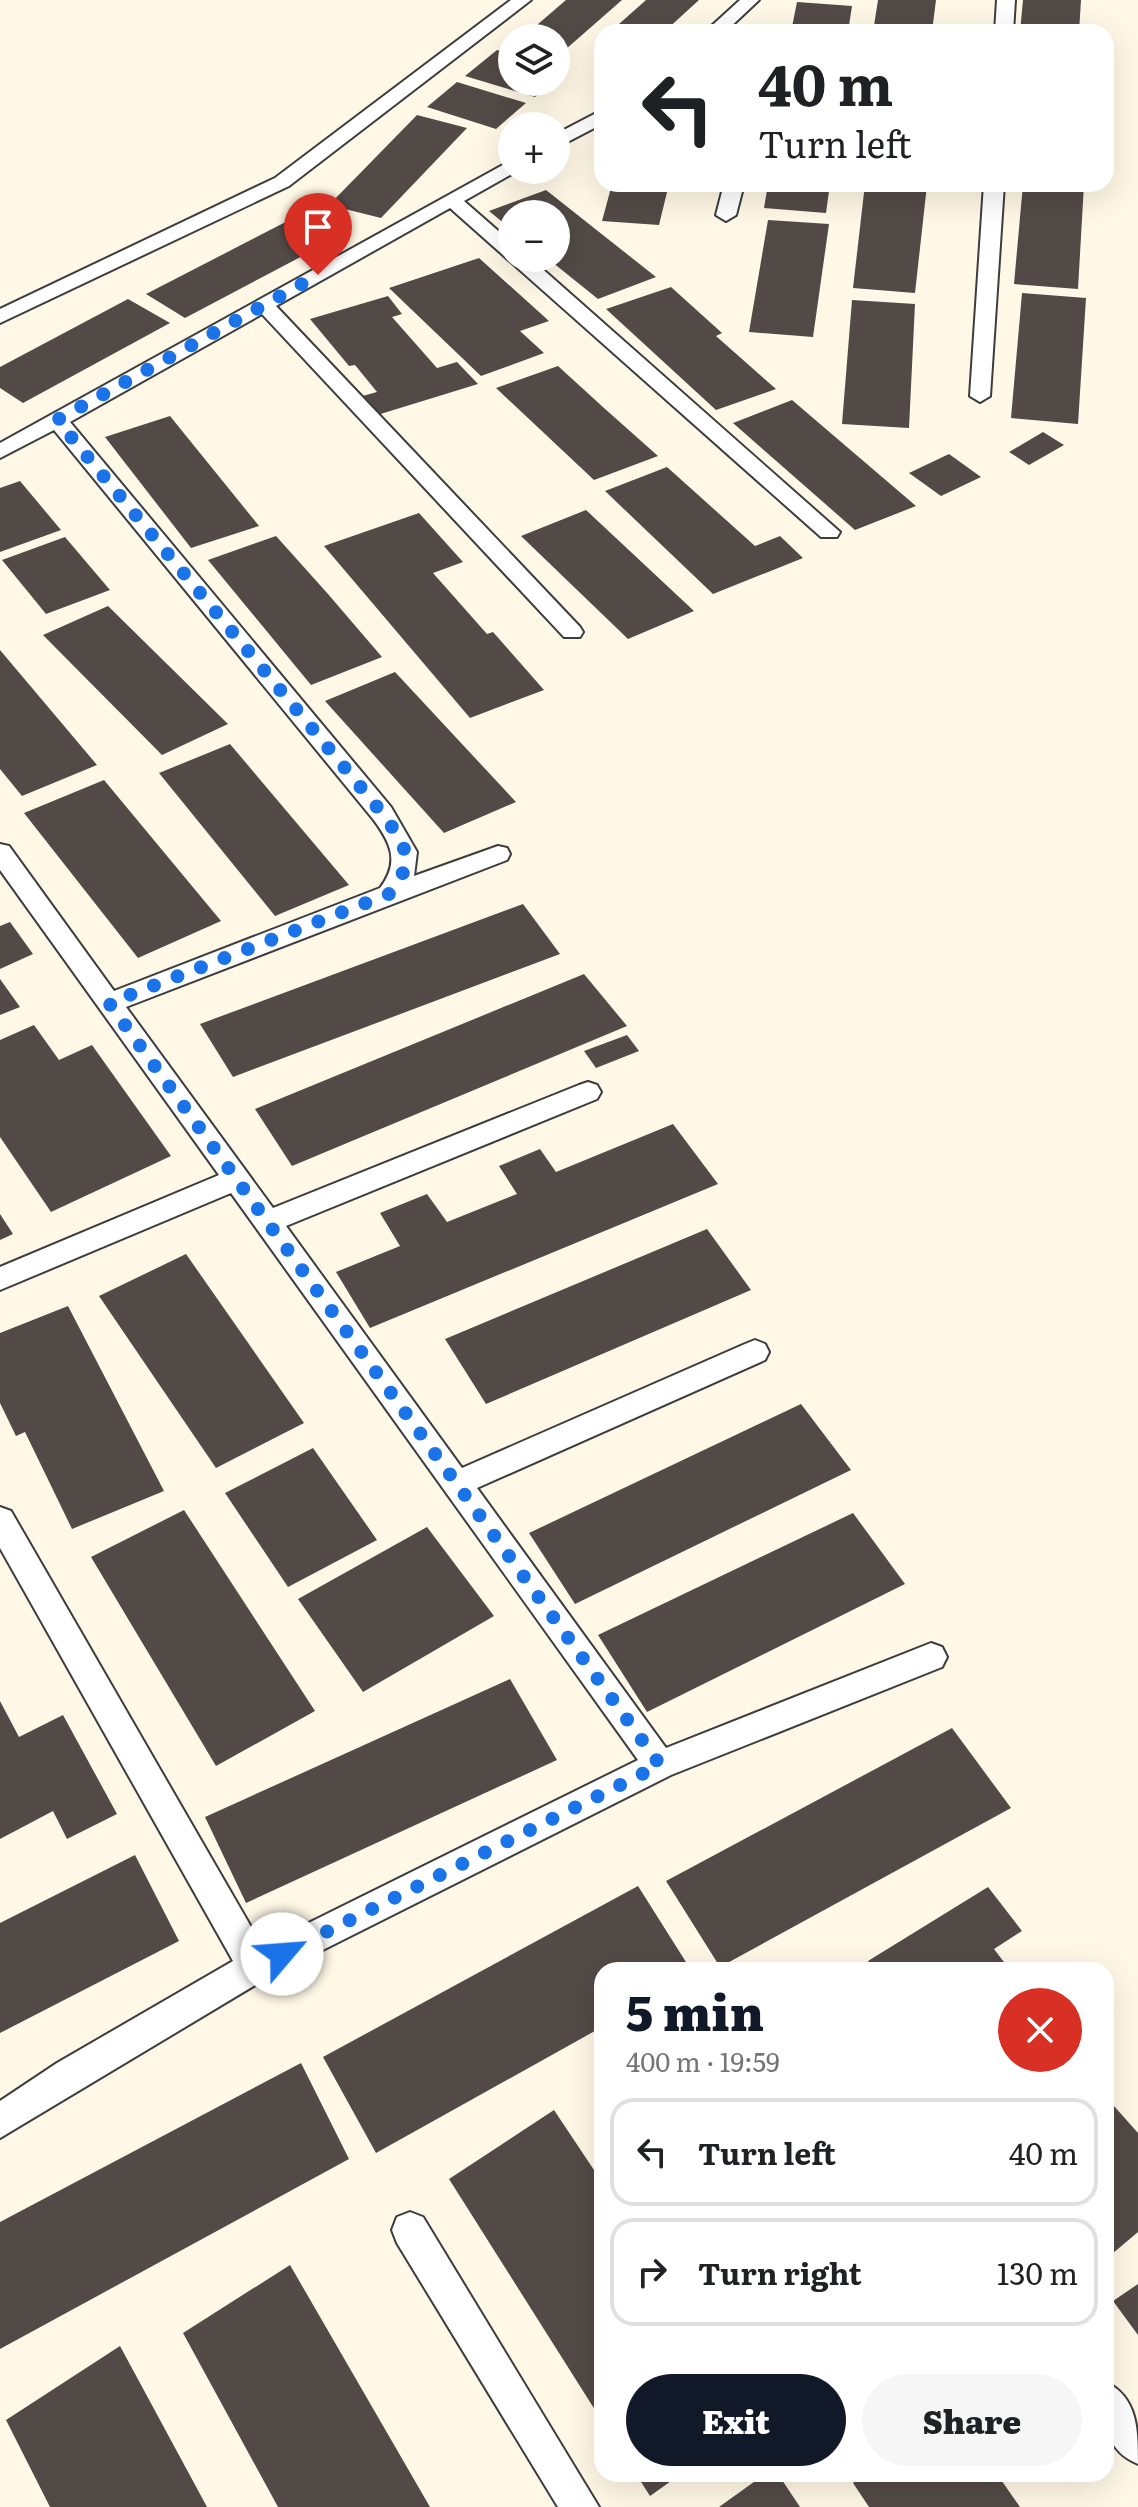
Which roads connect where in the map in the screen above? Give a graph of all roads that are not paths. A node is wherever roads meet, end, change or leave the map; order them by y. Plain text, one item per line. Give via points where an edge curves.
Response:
1 (522, 0) edge
2 (750, 0) edge
3 (1006, 0) edge
4 (723, 24) edge
5 (1004, 24) edge
6 (594, 121) edge
7 (570, 134) edge
8 (498, 174) edge
9 (732, 192) edge
10 (993, 192) edge
11 (452, 200) junction
12 (726, 215) dead end
13 (498, 241) edge
14 (534, 272) edge
15 (264, 305) junction
16 (0, 317) edge
17 (980, 396) dead end
18 (57, 420) junction
19 (0, 452) edge
20 (829, 532) dead end
21 (572, 632) dead end
22 (0, 852) edge
23 (498, 854) dead end
24 (389, 894) junction
25 (109, 1003) junction
26 (588, 1092) dead end
27 (237, 1179) junction
28 (268, 1222) junction
29 (0, 1279) edge
30 (755, 1352) dead end
31 (457, 1484) junction
32 (0, 1520) edge
33 (931, 1657) dead end
34 (660, 1765) junction
35 (255, 1967) junction
36 (0, 2121) edge
37 (410, 2230) dead end
38 (1114, 2412) edge
39 (1138, 2445) edge
40 (580, 2507) edge

1 - 16 lane via 282,182
2 - 4 lane
3 - 5 lane
6 - 7 lane
8 - 11 lane
9 - 12 lane
10 - 17 lane
11 - 13 lane
11 - 15 lane
14 - 20 lane
15 - 18 lane
15 - 21 lane
18 - 19 lane
18 - 24 lane via 404,843 407,866
22 - 25 lane
23 - 24 lane
24 - 25 lane
25 - 27 lane
26 - 28 lane
27 - 28 lane
27 - 29 lane
28 - 31 lane
30 - 31 lane
31 - 34 lane
32 - 35 lane
33 - 34 lane
34 - 35 lane
35 - 36 lane
37 - 40 lane
38 - 39 lane

